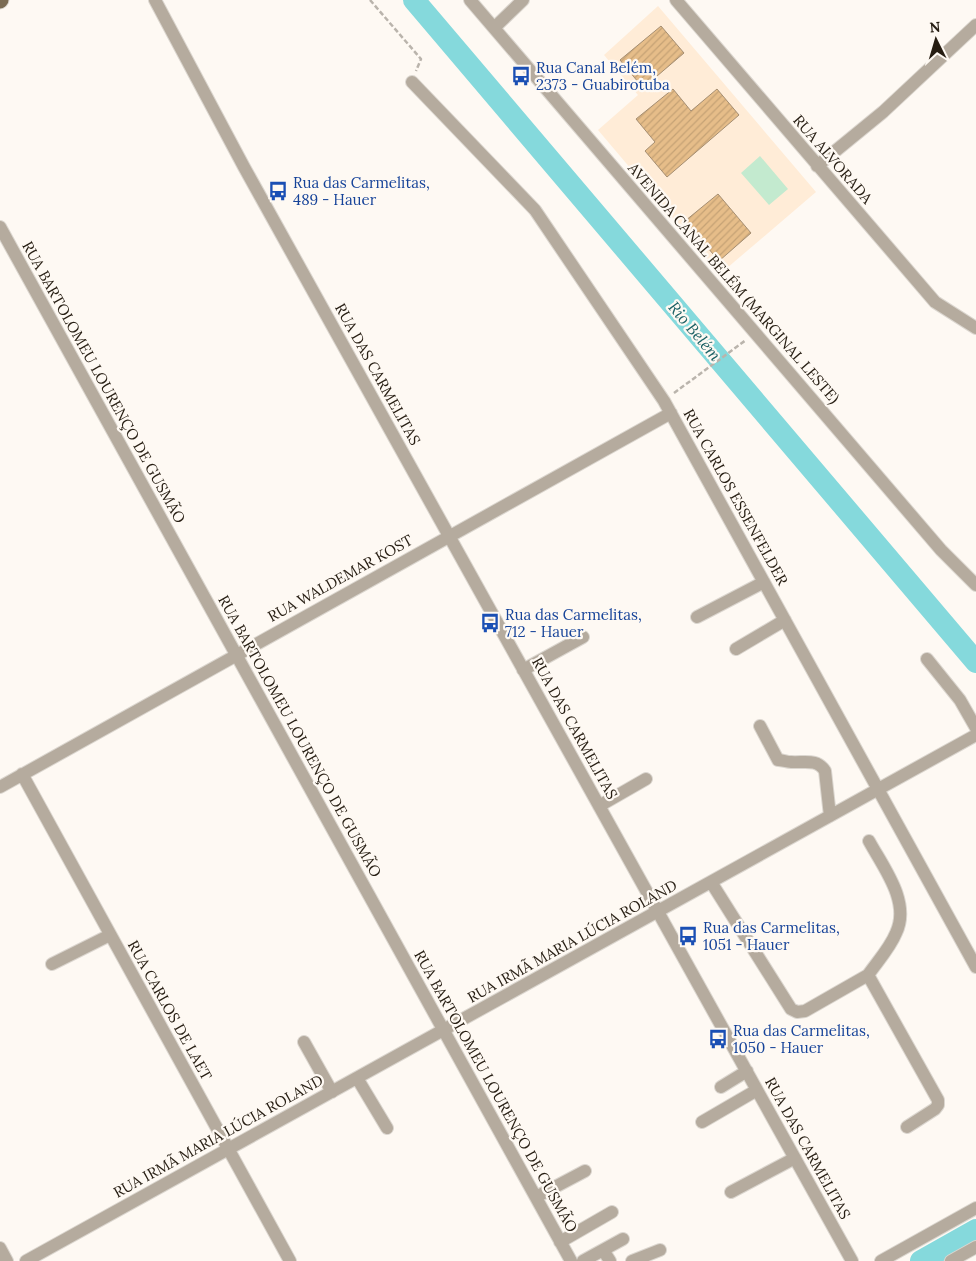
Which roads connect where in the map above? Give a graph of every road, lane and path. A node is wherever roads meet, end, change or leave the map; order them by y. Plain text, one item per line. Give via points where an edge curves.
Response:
1 (155, 0) edge
2 (370, 0) edge
3 (470, 0) edge
4 (523, 0) edge
5 (676, 0) edge
6 (976, 24) edge
7 (494, 28) junction
8 (412, 82) joint
9 (817, 166) junction
10 (0, 227) edge
11 (976, 328) edge
12 (735, 348) dead end
13 (664, 401) junction
14 (671, 413) junction
15 (449, 536) junction
16 (764, 582) junction
17 (976, 585) edge
18 (697, 617) dead end
19 (785, 620) junction
20 (583, 637) dead end
21 (736, 649) dead end
22 (236, 655) junction
23 (927, 659) dead end
24 (524, 670) junction
25 (760, 726) dead end
26 (976, 728) edge
27 (976, 736) edge
28 (22, 774) junction
29 (646, 779) dead end
30 (0, 787) edge
31 (878, 790) junction
32 (599, 806) junction
33 (830, 816) junction
34 (868, 841) dead end
35 (711, 882) junction
36 (658, 912) junction
37 (110, 935) junction
38 (52, 964) dead end
39 (976, 967) edge
40 (868, 975) junction
41 (444, 1030) junction
42 (304, 1042) dead end
43 (747, 1071) junction
44 (357, 1078) junction
45 (721, 1087) dead end
46 (757, 1090) junction
47 (332, 1092) junction
48 (702, 1122) dead end
49 (907, 1126) dead end
50 (387, 1128) dead end
51 (228, 1149) junction
52 (792, 1153) junction
53 (585, 1171) dead end
54 (746, 1177) dead end
55 (731, 1192) dead end
56 (536, 1197) junction
57 (976, 1208) edge
58 (612, 1212) dead end
59 (623, 1239) dead end
60 (560, 1242) junction
61 (976, 1247) edge
62 (0, 1248) edge
63 (660, 1250) dead end
64 (607, 1256) edge
65 (7, 1261) edge
66 (26, 1261) edge
67 (290, 1261) edge
68 (571, 1261) edge
69 (583, 1261) edge
70 (632, 1261) edge
71 (852, 1261) edge
72 (881, 1261) edge
73 (951, 1261) edge

1 - 15 street, RUA DAS CARMELITAS
2 - 8 path via 421,59
3 - 7 street, AVENIDA CANAL BELÉM (MARGINAL LESTE)
4 - 7 street
5 - 9 street, RUA ALVORADA
6 - 9 street via 883,112
7 - 17 street, AVENIDA CANAL BELÉM (MARGINAL LESTE) via 934,543
8 - 13 street, RUA CARLOS ESSENFELDER via 535,210
9 - 11 street, RUA ALVORADA via 935,302
10 - 22 street, RUA BARTOLOMEU LOURENÇO DE GUSMÃO
12 - 13 path
13 - 14 street, RUA CARLOS ESSENFELDER
14 - 15 street, RUA WALDEMAR KOST
14 - 16 street, RUA CARLOS ESSENFELDER
15 - 22 street, RUA WALDEMAR KOST
15 - 24 street, RUA DAS CARMELITAS
16 - 18 street
16 - 19 street, RUA CARLOS ESSENFELDER
19 - 21 street
19 - 31 street, RUA CARLOS ESSENFELDER
20 - 24 street
22 - 28 street, RUA WALDEMAR KOST
22 - 41 street, RUA BARTOLOMEU LOURENÇO DE GUSMÃO
23 - 26 street via 960,700
24 - 32 street, RUA DAS CARMELITAS
25 - 33 street via 778,760 817,762 822,767
27 - 31 street, RUA IRMÃ MARIA LÚCIA ROLAND
28 - 30 street, RUA WALDEMAR KOST
28 - 37 street, RUA CARLOS DE LAET
29 - 32 street
31 - 33 street, RUA IRMÃ MARIA LÚCIA ROLAND
31 - 39 street, RUA CARLOS ESSENFELDER
32 - 36 street, RUA DAS CARMELITAS
33 - 35 street, RUA IRMÃ MARIA LÚCIA ROLAND
34 - 40 street via 898,895 900,915 897,933
35 - 36 street, RUA IRMÃ MARIA LÚCIA ROLAND
35 - 40 street via 791,1009 805,1011
36 - 41 street, RUA IRMÃ MARIA LÚCIA ROLAND
36 - 43 street, RUA DAS CARMELITAS
37 - 38 street
37 - 51 street, RUA CARLOS DE LAET
40 - 49 street via 938,1100 935,1109
41 - 44 street, RUA IRMÃ MARIA LÚCIA ROLAND
41 - 56 street, RUA BARTOLOMEU LOURENÇO DE GUSMÃO
42 - 47 street
43 - 45 street
43 - 46 street, RUA DAS CARMELITAS
44 - 47 street, RUA IRMÃ MARIA LÚCIA ROLAND
44 - 50 street
46 - 48 street
46 - 52 street, RUA DAS CARMELITAS
47 - 51 street, RUA IRMÃ MARIA LÚCIA ROLAND
51 - 66 street, RUA IRMÃ MARIA LÚCIA ROLAND
51 - 67 street, RUA CARLOS DE LAET
52 - 54 street
52 - 55 street
52 - 71 street, RUA DAS CARMELITAS
53 - 56 street
56 - 60 street, RUA BARTOLOMEU LOURENÇO DE GUSMÃO
57 - 72 street
58 - 60 street
59 - 64 street
60 - 68 street, RUA BARTOLOMEU LOURENÇO DE GUSMÃO
61 - 73 street
62 - 65 street
63 - 70 street
64 - 69 street

